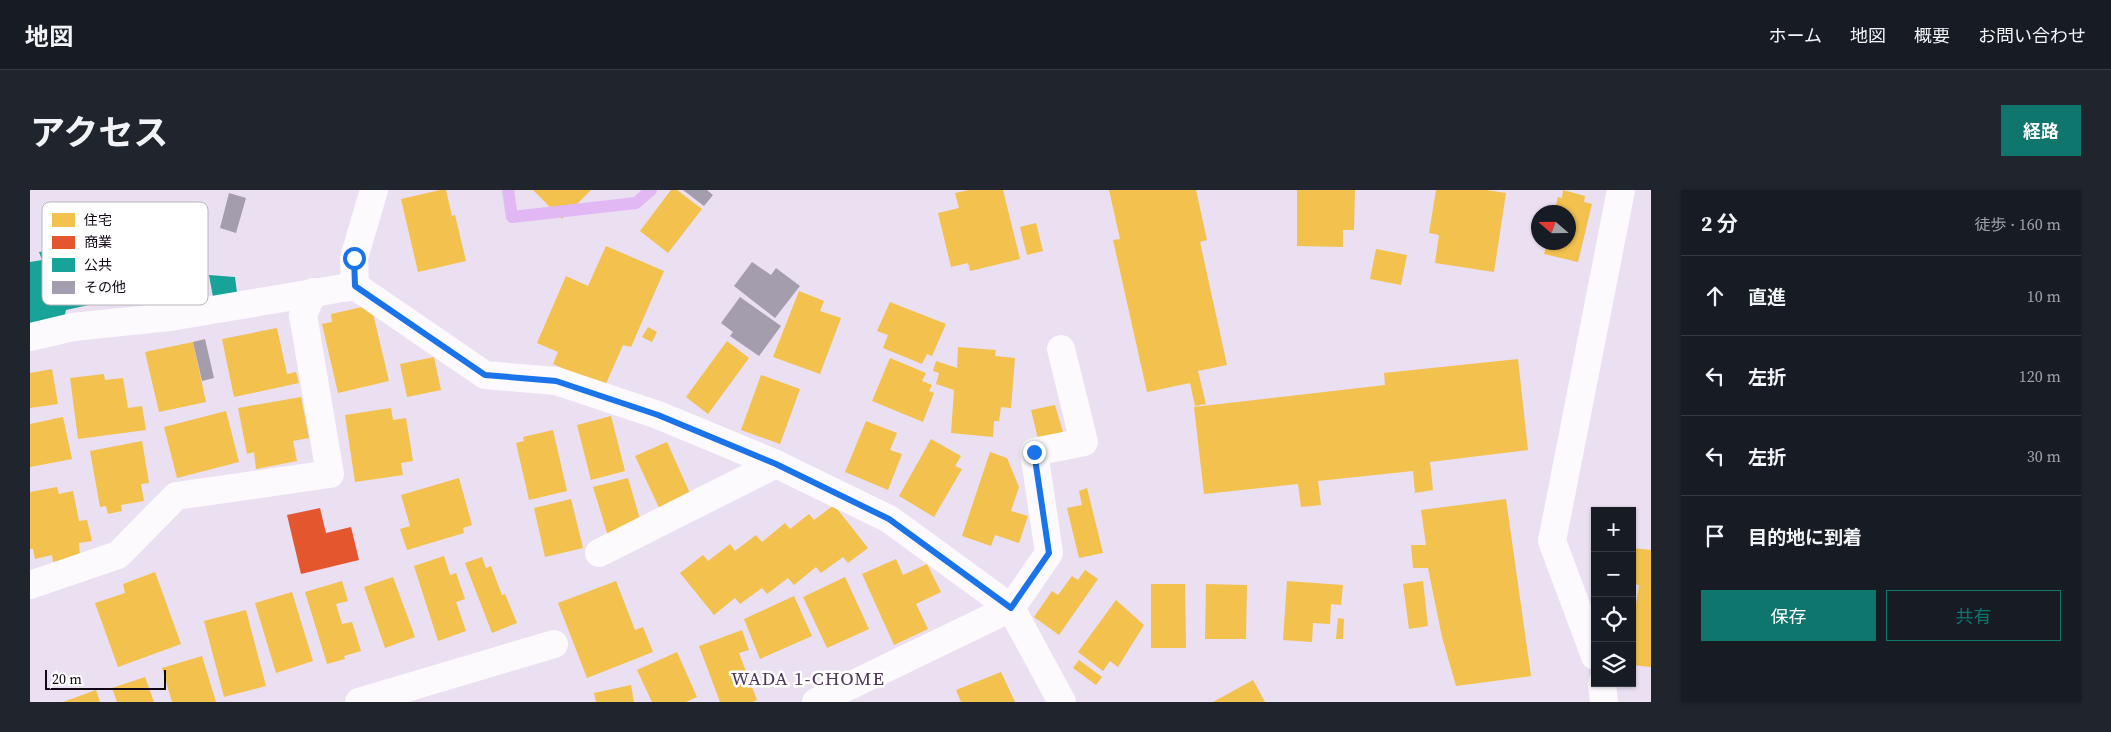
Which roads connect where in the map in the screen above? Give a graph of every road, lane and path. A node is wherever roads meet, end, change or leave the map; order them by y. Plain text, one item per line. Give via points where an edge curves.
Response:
1 (374, 190) edge
2 (1621, 190) edge
3 (355, 286) junction
4 (313, 292) junction
5 (30, 337) edge
6 (1061, 349) dead end
7 (776, 464) junction
8 (599, 553) dead end
9 (30, 585) edge
10 (1011, 608) junction
11 (554, 644) dead end
12 (1591, 645) edge
13 (1602, 687) edge
14 (359, 702) edge
15 (816, 702) edge
16 (1062, 702) edge
17 (1604, 702) edge

1 - 3 street via 354,258
2 - 12 street via 1552,541
3 - 4 street
3 - 7 street via 485,375 556,381 658,415
4 - 5 street via 170,317 73,327
4 - 9 street via 303,315 330,474 176,496 118,555
6 - 10 street via 1084,442 1034,452 1049,553
7 - 8 street
7 - 10 street via 889,519
10 - 15 street
10 - 16 street
11 - 14 street
13 - 17 street

